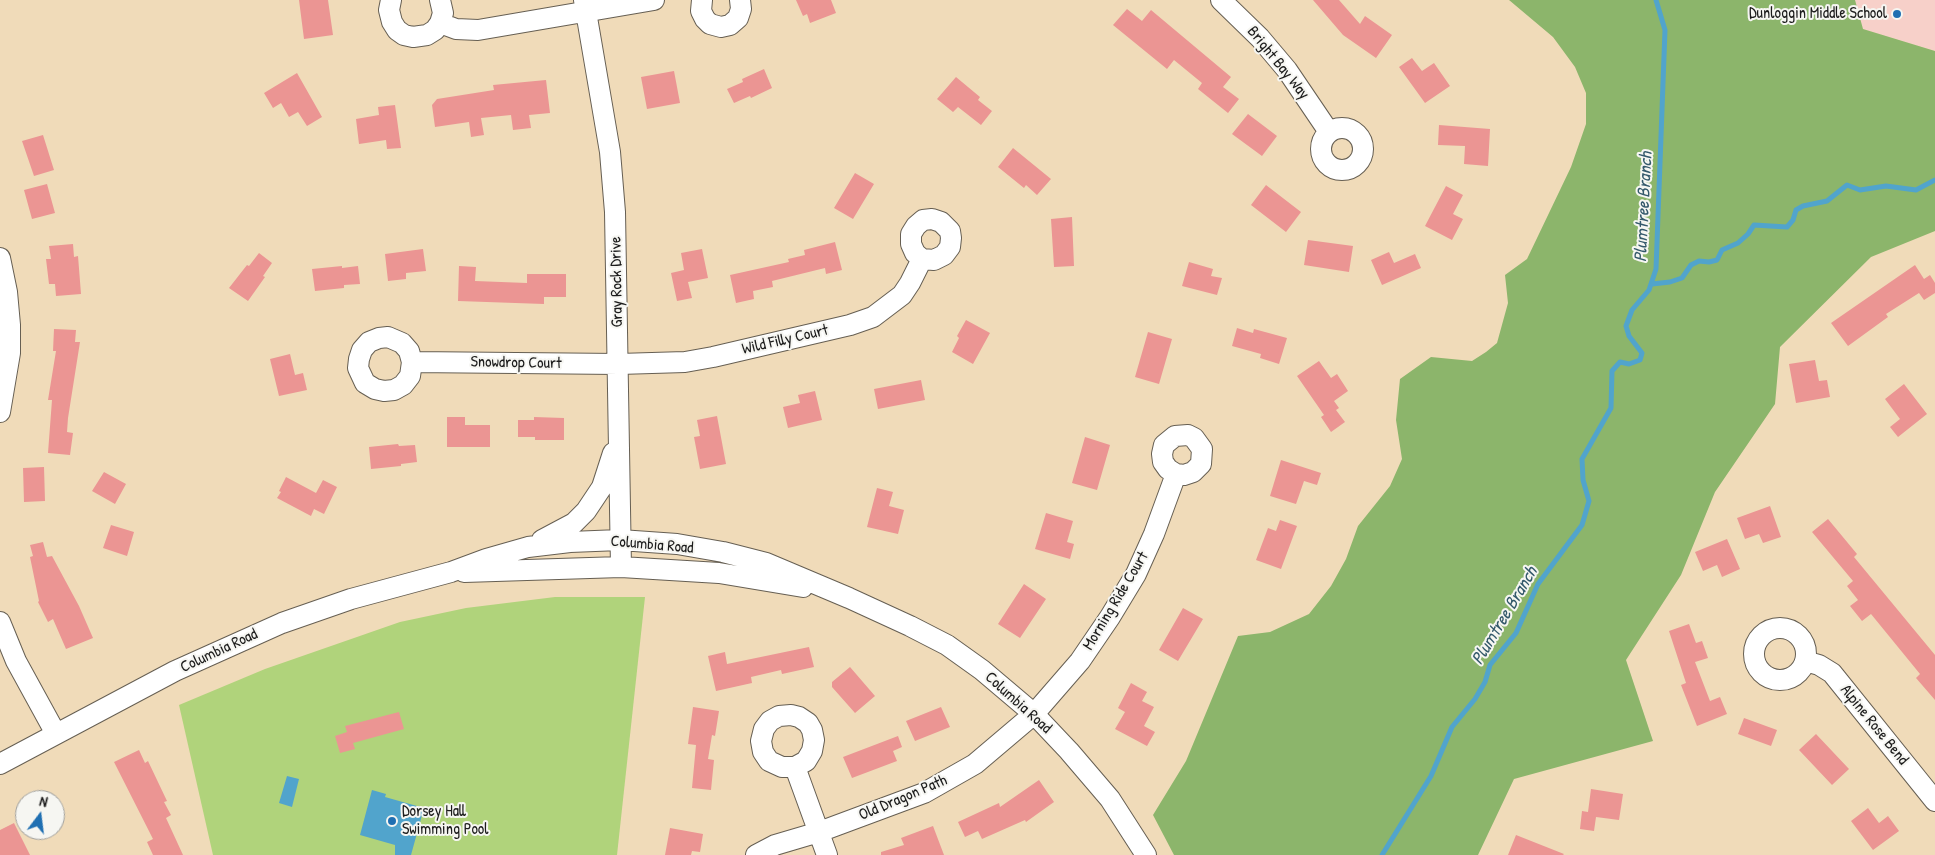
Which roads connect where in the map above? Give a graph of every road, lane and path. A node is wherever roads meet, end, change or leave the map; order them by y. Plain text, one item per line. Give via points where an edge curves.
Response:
1 (391, 0) edge
2 (440, 0) edge
3 (654, 0) edge
4 (740, 0) edge
5 (1221, 0) edge
6 (700, 1) edge
7 (584, 6) edge
8 (440, 23) junction
9 (1329, 132) dead end
10 (0, 258) edge
11 (922, 259) dead end
12 (412, 362) dead end
13 (619, 364) junction
14 (0, 412) edge
15 (618, 439) junction
16 (1176, 474) dead end
17 (620, 540) junction
18 (528, 546) junction
19 (622, 566) junction
20 (451, 572) junction
21 (849, 598) junction
22 (0, 622) edge
23 (1805, 661) dead end
24 (1034, 714) junction
25 (56, 734) junction
26 (0, 764) edge
27 (795, 767) dead end
28 (1935, 801) edge
29 (819, 832) junction
30 (756, 855) edge
31 (827, 855) edge
32 (1146, 855) edge

1 - 8 street via 392,22 404,35 427,35
2 - 8 street
3 - 7 street
4 - 6 street via 742,9 738,18 721,27 705,19
5 - 9 street, Bright Bay Way via 1287,70
7 - 8 street via 478,30 456,29
7 - 13 street, Gray Rock Drive via 610,152
10 - 14 street via 7,292 10,353
11 - 13 street, Wild Filly Court via 902,295 873,317 850,325 694,360
12 - 13 street, Snowdrop Court
13 - 15 street, Gray Rock Drive
15 - 17 street, Gray Rock Drive
15 - 18 street via 602,487 586,511 574,523
16 - 24 street, Morning Ride Court via 1136,574 1080,661
17 - 18 street, Columbia Road
17 - 19 street, Gray Rock Drive
17 - 21 street, Columbia Road via 677,544 731,554 766,563
18 - 20 street, Columbia Road
19 - 20 street, Columbia Road
19 - 21 street, Columbia Road via 719,573
20 - 25 street, Columbia Road via 351,599 282,623 175,671
21 - 24 street, Columbia Road via 947,646 982,670
22 - 25 street via 16,661
23 - 28 street, Alpine Rose Bend via 1832,673
24 - 29 street, Old Dragon Path via 976,764 950,779 924,793
24 - 32 street, Columbia Road via 1110,799
25 - 26 street, Columbia Road
27 - 29 street
29 - 30 street, Old Dragon Path via 775,845
29 - 31 street

